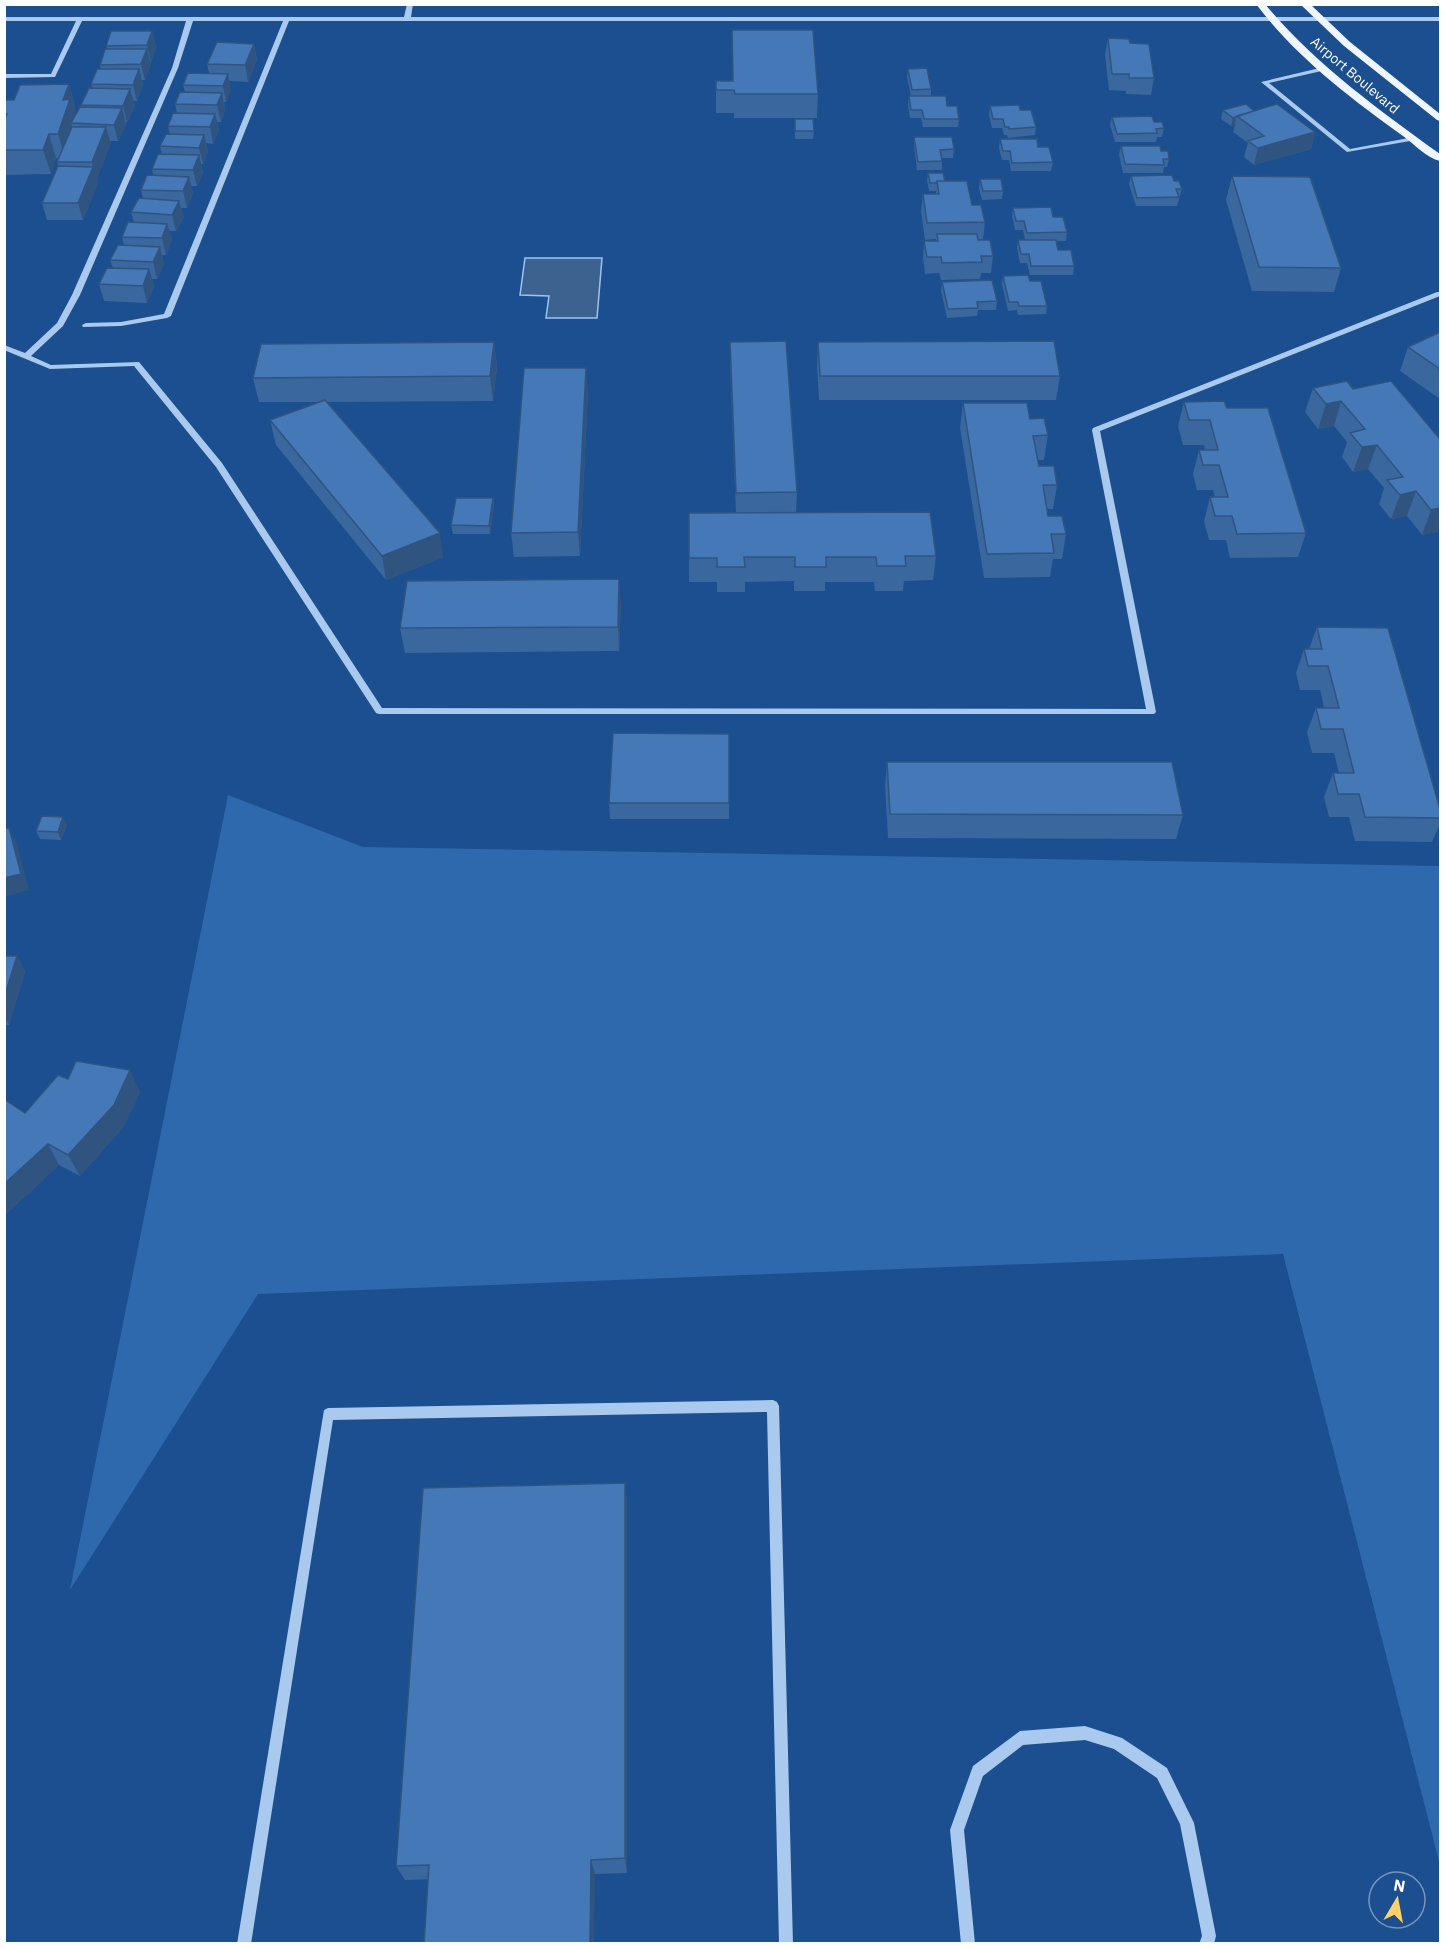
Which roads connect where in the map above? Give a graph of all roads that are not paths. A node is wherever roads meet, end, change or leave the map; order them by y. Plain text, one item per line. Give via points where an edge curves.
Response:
1 (410, 4) edge
2 (1260, 4) edge
3 (1304, 4) edge
4 (4, 19) edge
5 (80, 19) junction
6 (190, 19) junction
7 (287, 19) junction
8 (1318, 19) junction
9 (1440, 19) edge
10 (407, 20) junction
11 (1272, 20) junction
12 (1324, 69) junction
13 (4, 76) edge
14 (1440, 118) edge
15 (1414, 139) junction
16 (1440, 158) edge
17 (1440, 294) edge
18 (86, 325) dead end
19 (4, 347) edge
20 (26, 357) junction
21 (244, 1944) edge
22 (786, 1944) edge
23 (968, 1944) edge
24 (1206, 1944) edge

1 - 10 street
2 - 11 main road, Airport Boulevard
3 - 8 main road, Airport Boulevard
4 - 5 street
5 - 6 street
5 - 13 street via 53,76
6 - 7 street
6 - 20 street via 183,49 76,295 60,324
7 - 10 street
7 - 18 street via 167,316
8 - 9 street
8 - 11 street
8 - 14 main road, Airport Boulevard
10 - 11 street
11 - 12 main road, Airport Boulevard
12 - 15 main road, Airport Boulevard via 1362,103
12 - 15 street via 1263,82 1348,151
15 - 16 main road, Airport Boulevard
17 - 20 street via 1096,430 1151,712 380,711 219,465 136,364 50,367
19 - 20 street
21 - 22 street via 328,1413 773,1406
23 - 24 street via 957,1830 978,1771 1020,1738 1085,1733 1117,1743 1162,1773 1187,1823 1209,1936

